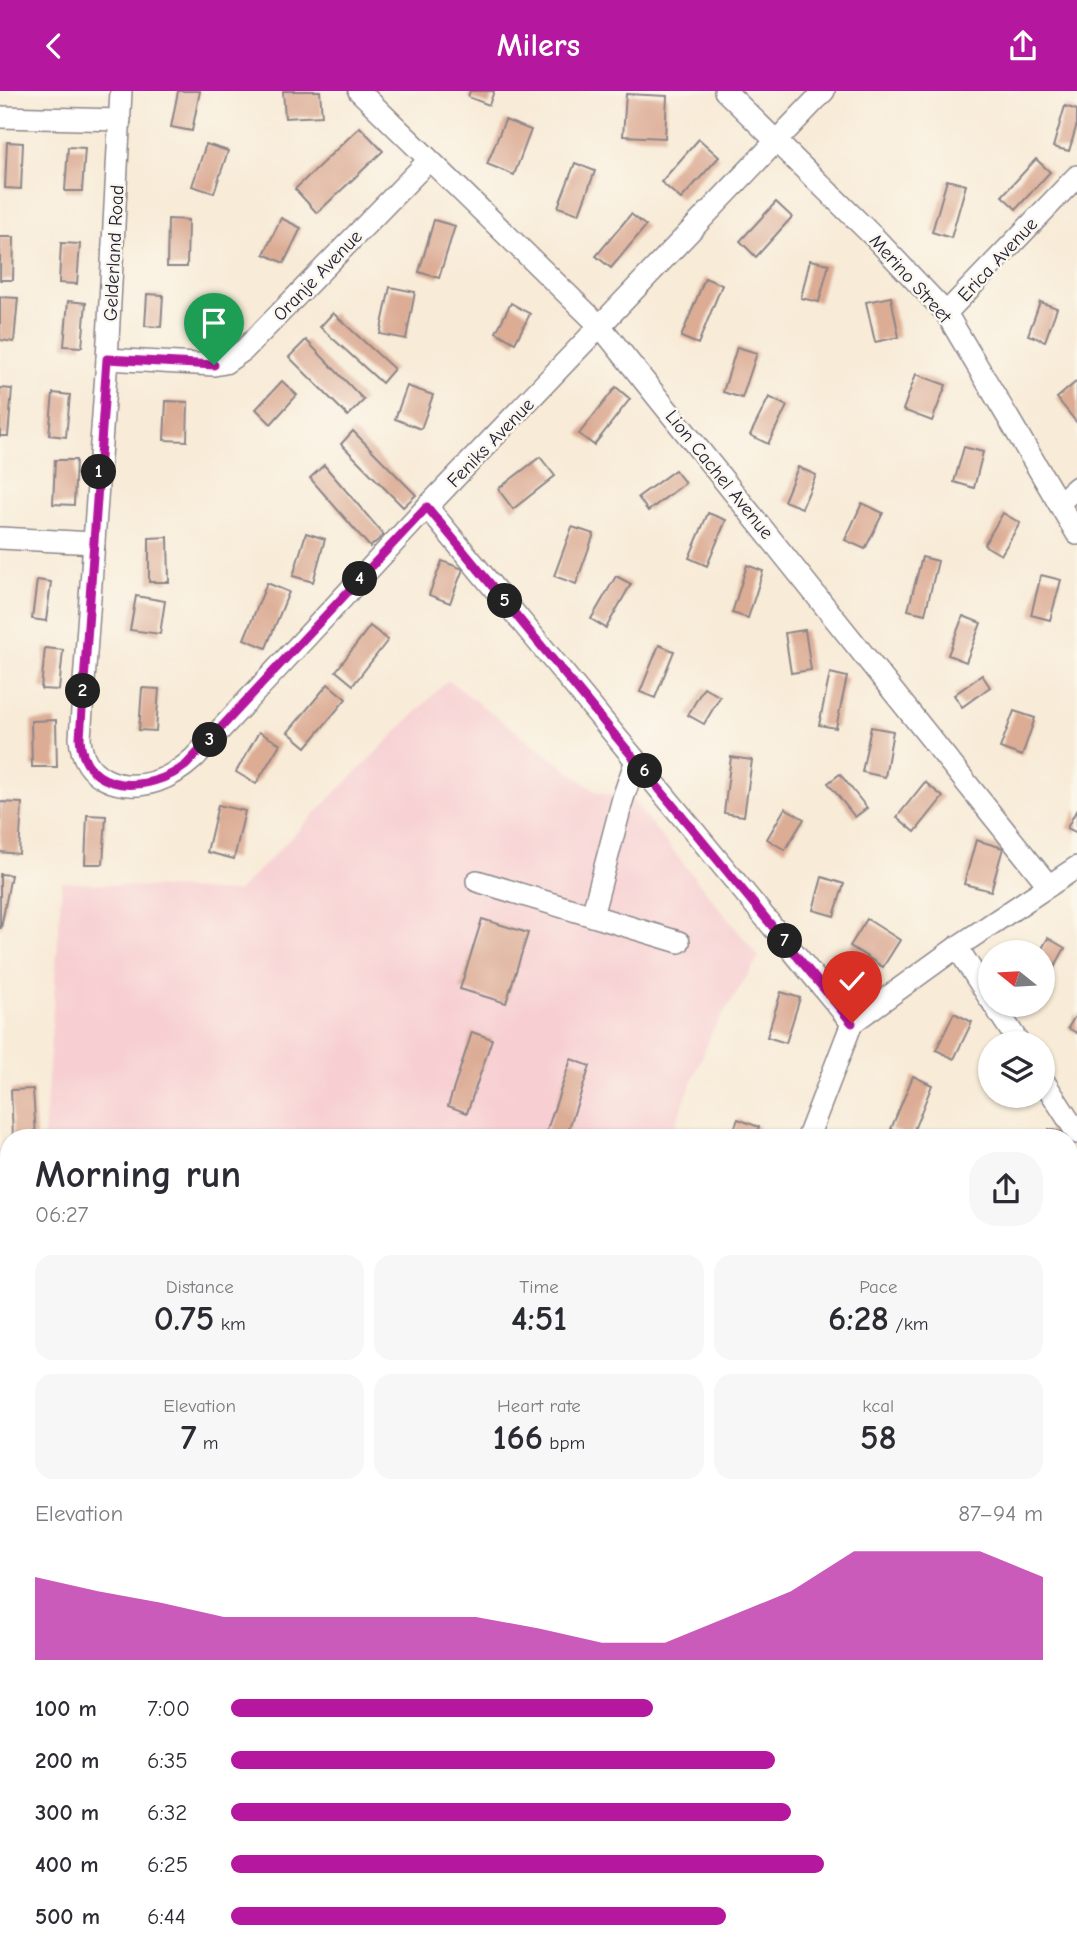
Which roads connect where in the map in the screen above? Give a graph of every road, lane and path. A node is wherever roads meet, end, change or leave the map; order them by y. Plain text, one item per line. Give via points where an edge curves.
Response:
1 (121, 91) edge
2 (359, 91) edge
3 (824, 91) edge
4 (730, 93) edge
5 (0, 117) edge
6 (120, 120) junction
7 (776, 142) junction
8 (429, 160) junction
9 (1077, 176) edge
10 (946, 313) junction
11 (601, 327) junction
12 (107, 359) junction
13 (1077, 487) edge
14 (1059, 503) junction
15 (427, 507) junction
16 (1077, 534) edge
17 (0, 538) edge
18 (94, 543) junction
19 (635, 760) junction
20 (107, 780) joint
21 (1077, 867) edge
22 (477, 881) dead end
23 (1049, 886) junction
24 (592, 916) junction
25 (679, 942) dead end
26 (957, 947) junction
27 (978, 980) edge
28 (852, 1023) junction
29 (1055, 1099) edge
30 (811, 1129) edge
31 (1074, 1129) edge

1 - 6 street, Gelderland Road
2 - 8 street, Lion Cachel Avenue
3 - 7 street, Feniks Avenue
4 - 7 street, Merino Street
5 - 6 street
6 - 12 street, Gelderland Road
7 - 10 street, Merino Street
7 - 11 street, Feniks Avenue
8 - 11 street, Lion Cachel Avenue
8 - 12 street, Oranje Avenue via 234,358 214,365
9 - 10 street, Erica Avenue
10 - 14 street, Merino Street
11 - 15 street, Feniks Avenue
11 - 23 street, Lion Cachel Avenue
12 - 18 street, Gelderland Road
13 - 14 street
14 - 16 street, Merino Street
15 - 19 street
15 - 20 street, Feniks Avenue via 186,765 149,783
17 - 18 street
18 - 20 street, Gelderland Road via 80,738 89,768
19 - 24 street
19 - 28 street
21 - 23 street
22 - 24 street
23 - 26 street
24 - 25 street
26 - 27 street
26 - 28 street
28 - 30 street
29 - 31 street

